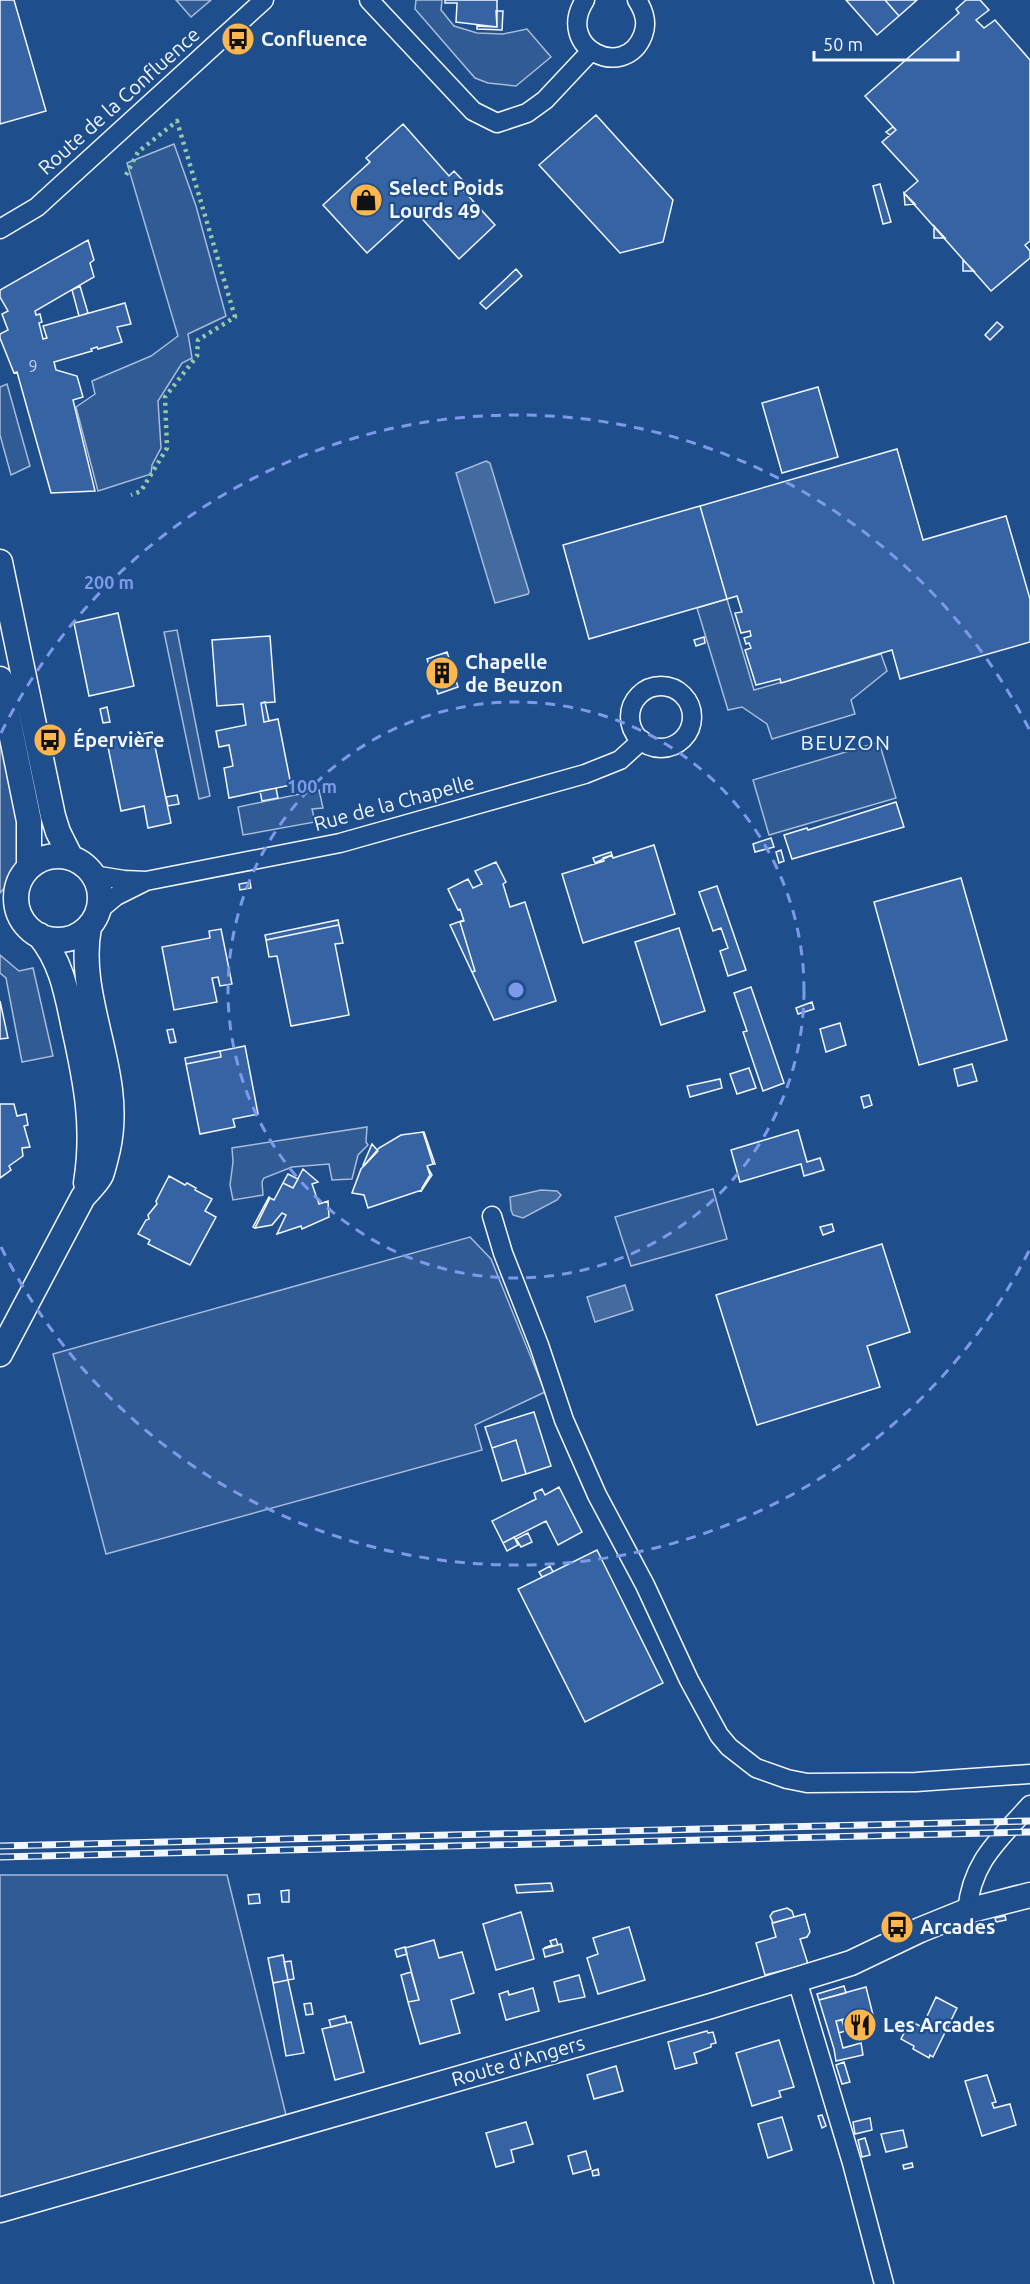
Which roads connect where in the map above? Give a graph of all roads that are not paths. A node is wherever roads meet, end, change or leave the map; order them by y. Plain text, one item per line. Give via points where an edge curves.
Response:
1 (264, 0) edge
2 (369, 0) edge
3 (585, 0) edge
4 (637, 0) edge
5 (591, 51) junction
6 (0, 229) edge
7 (0, 562) edge
8 (0, 679) edge
9 (642, 740) dead end
10 (71, 858) junction
11 (29, 867) junction
12 (93, 874) junction
13 (146, 881) junction
14 (94, 919) junction
15 (39, 935) junction
16 (84, 1197) junction
17 (492, 1216) dead end
18 (0, 1354) edge
19 (1030, 1774) edge
20 (1030, 1806) edge
21 (1030, 1895) edge
22 (967, 1911) junction
23 (797, 1980) junction
24 (0, 2210) edge
25 (884, 2284) edge

1 - 6 street, Route de la Confluence via 37,207
2 - 5 street via 473,111 497,123 526,113 546,100
3 - 5 street via 579,9 578,32
4 - 5 street via 646,20 641,42 623,56 612,58
7 - 10 street via 53,816
8 - 11 street via 29,821
9 - 13 street, Rue de la Chapelle via 613,765 488,802 340,843
10 - 11 street via 49,857
10 - 12 street
11 - 15 street via 18,884 17,904 24,922
12 - 13 street, Rue de la Chapelle
12 - 14 street via 100,892
13 - 14 street, Rue de la Chapelle via 127,889
14 - 15 street via 78,935 65,939 51,940
14 - 16 street via 85,961 110,1079 112,1120 100,1176
15 - 16 street via 52,953 65,984 86,1084 91,1131
16 - 18 street
17 - 19 street via 564,1420 597,1495 645,1584 689,1680 718,1735 729,1747 756,1768 807,1783 915,1782
20 - 22 street via 976,1870
21 - 22 street, Route d'Angers
22 - 23 street, Route d'Angers via 860,1960
23 - 24 street, Route d'Angers
23 - 25 street

